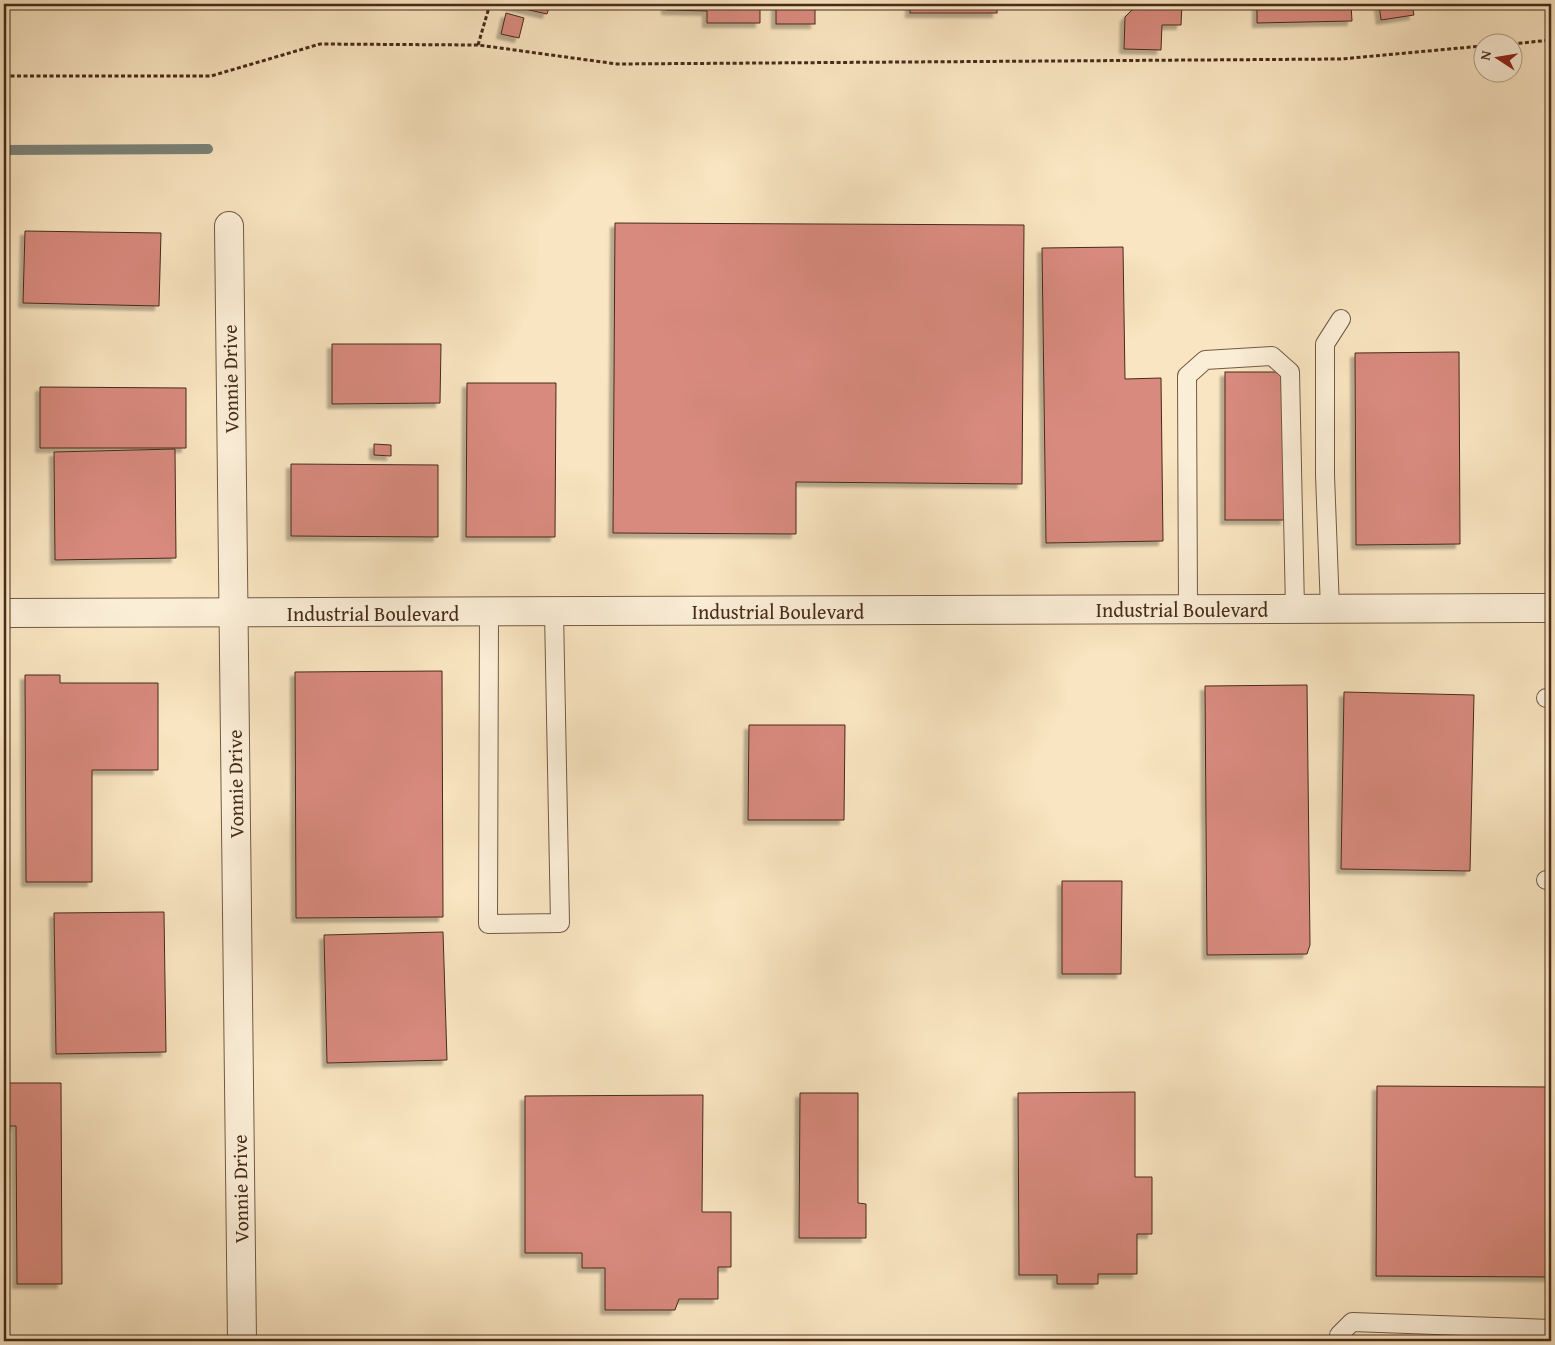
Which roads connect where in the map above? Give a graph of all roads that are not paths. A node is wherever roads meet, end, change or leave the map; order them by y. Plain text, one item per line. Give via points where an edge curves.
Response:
1 (228, 226) dead end
2 (1341, 319) dead end
3 (1551, 608) edge
4 (1188, 609) junction
5 (1295, 609) junction
6 (1330, 609) junction
7 (489, 612) junction
8 (554, 612) junction
9 (4, 613) edge
10 (232, 613) junction
11 (1551, 1329) edge
12 (242, 1341) edge
13 (1339, 1341) edge

1 - 10 street, Vonnie Drive
2 - 6 lane via 1325,344
3 - 6 street, Industrial Boulevard
4 - 5 street, Industrial Boulevard
4 - 5 lane via 1187,376 1205,360 1272,356 1290,372
4 - 8 street, Industrial Boulevard
5 - 6 street, Industrial Boulevard
7 - 8 street, Industrial Boulevard
7 - 8 lane via 488,924 560,923
7 - 10 street, Industrial Boulevard
9 - 10 street, Industrial Boulevard
10 - 12 street, Vonnie Drive
11 - 13 lane via 1352,1322 1338,1335

